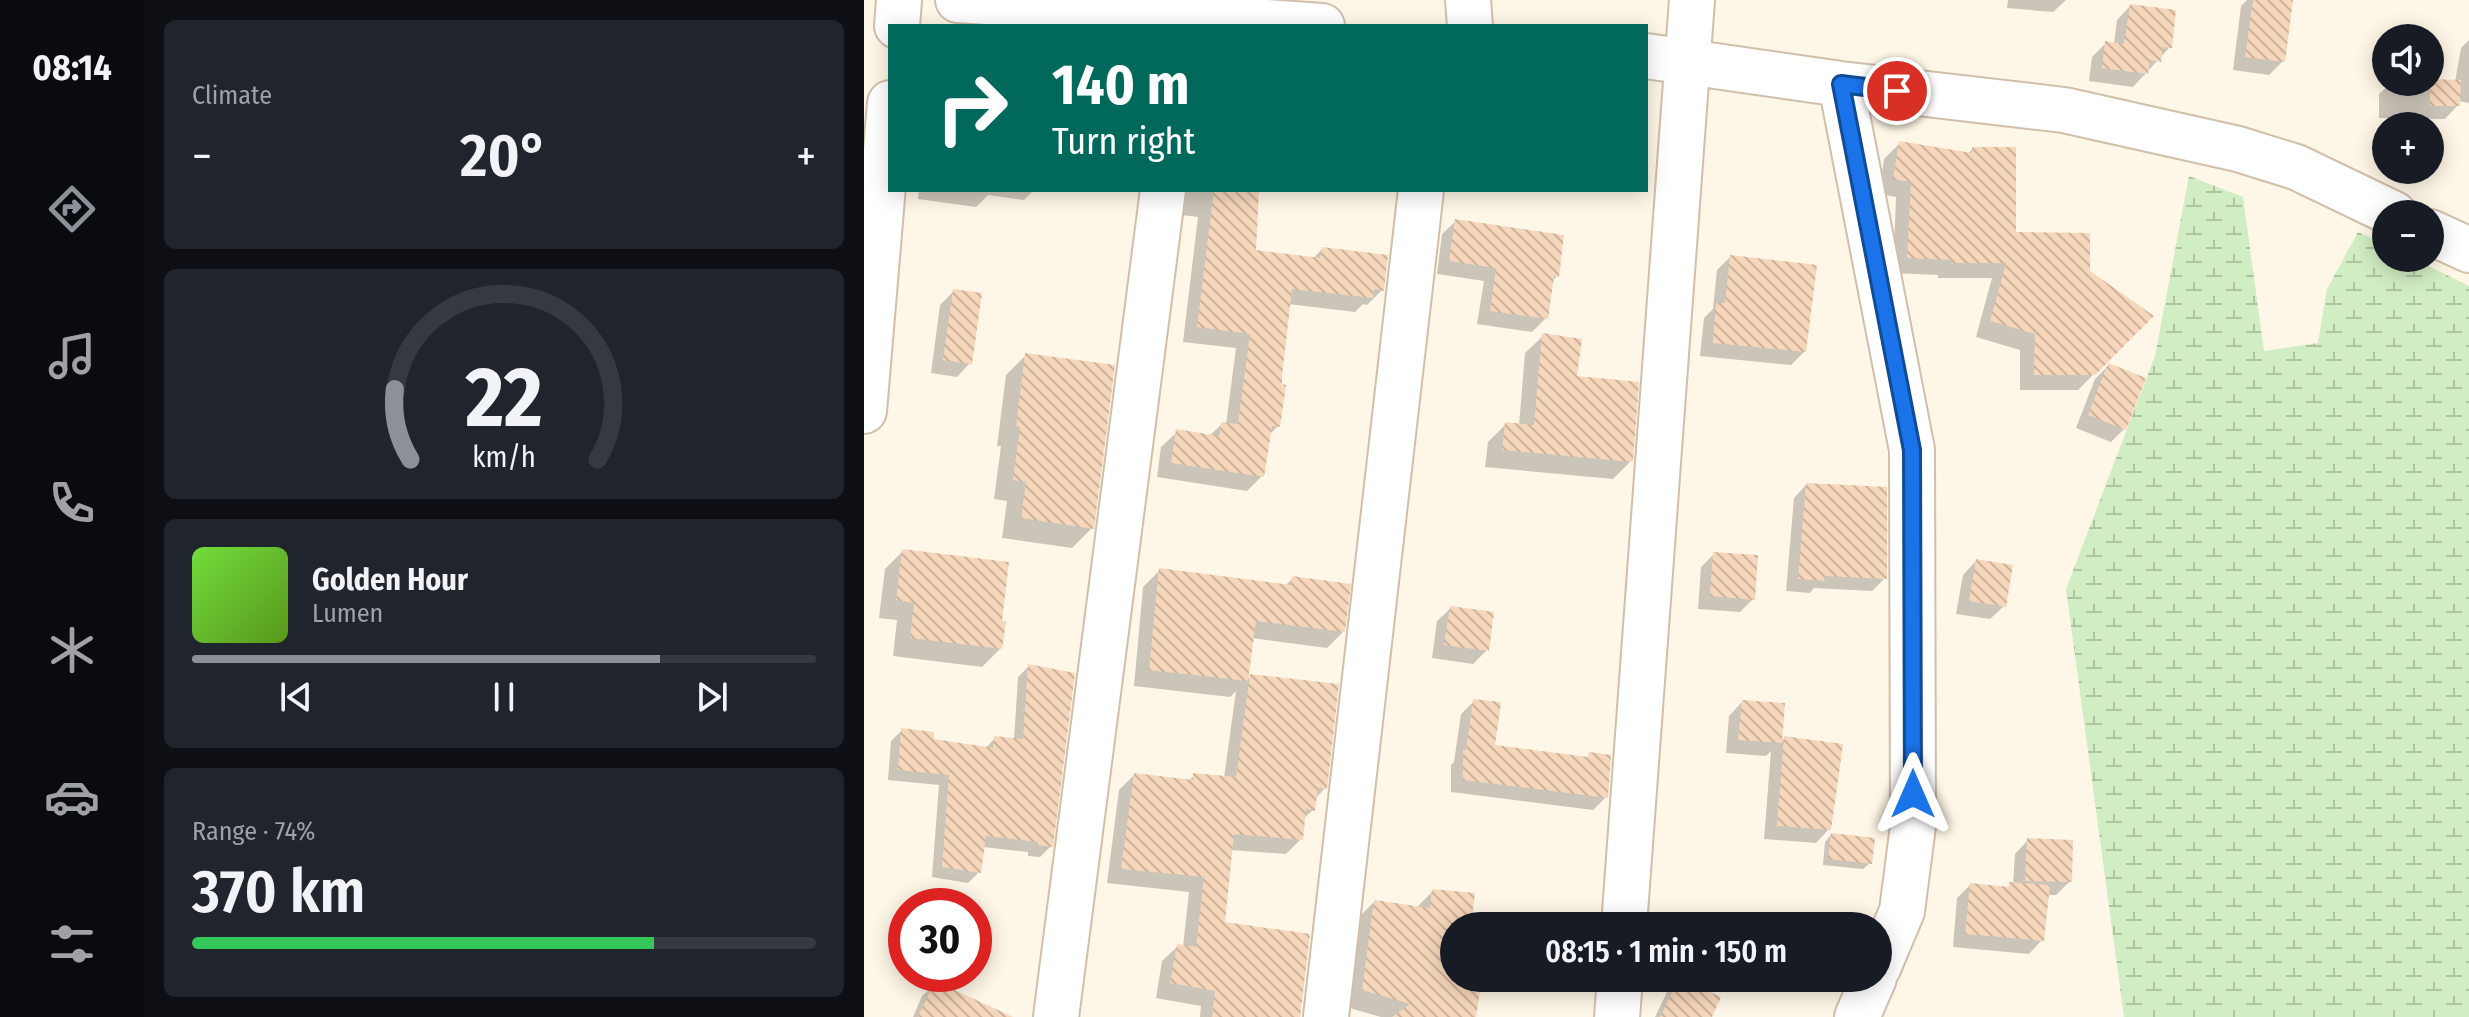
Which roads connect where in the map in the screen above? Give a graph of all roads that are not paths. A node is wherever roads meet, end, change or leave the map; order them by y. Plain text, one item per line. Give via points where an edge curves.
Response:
1 (899, 0) edge
2 (958, 0) edge
3 (1468, 0) edge
4 (1692, 0) edge
5 (1184, 21) edge
6 (897, 24) edge
7 (1267, 24) edge
8 (1470, 24) edge
9 (1666, 59) edge
10 (1841, 84) junction
11 (888, 127) edge
12 (1163, 192) edge
13 (1421, 192) edge
14 (2372, 203) edge
15 (2444, 238) edge
16 (2469, 250) edge
17 (864, 411) edge
18 (1625, 912) edge
19 (1892, 935) edge
20 (1619, 992) edge
21 (1868, 992) edge
22 (1056, 1017) edge
23 (1326, 1017) edge
24 (1617, 1017) edge
25 (1857, 1017) edge

1 - 6 street
2 - 5 street
3 - 8 street
4 - 9 street
5 - 7 street
9 - 10 street
9 - 18 street
10 - 14 street via 2064,110 2238,149 2296,167
10 - 19 street via 1912,450 1913,826 1902,911
11 - 17 street
12 - 22 street
13 - 23 street
15 - 16 street
20 - 24 street
21 - 25 street

